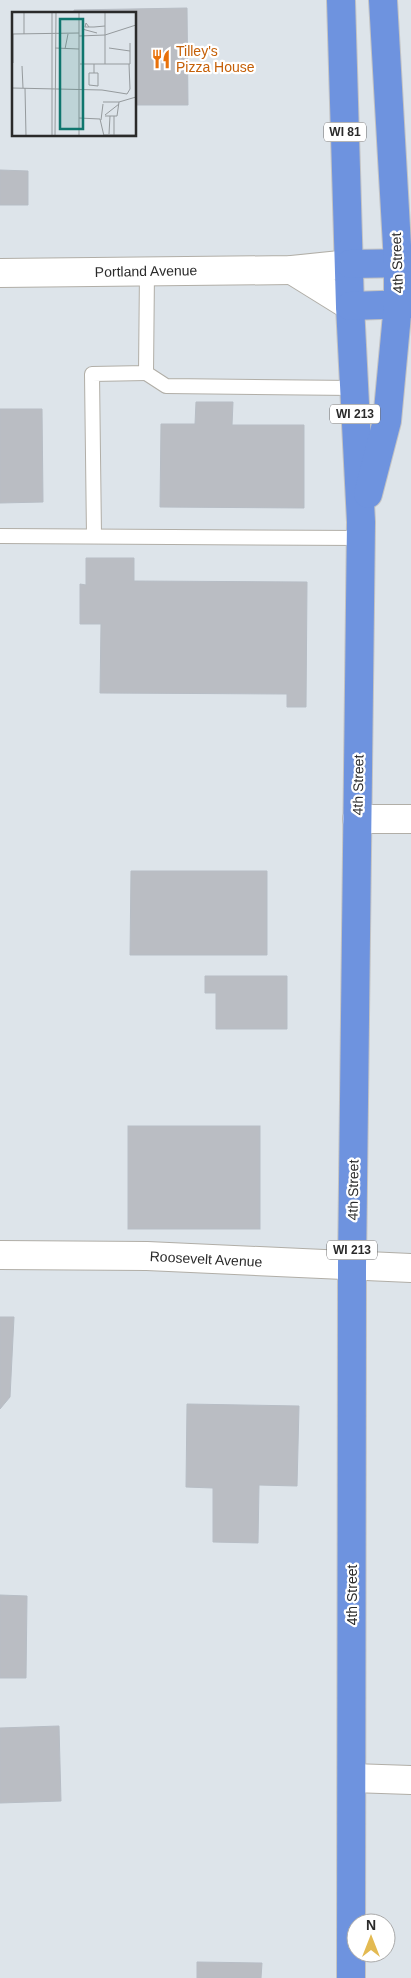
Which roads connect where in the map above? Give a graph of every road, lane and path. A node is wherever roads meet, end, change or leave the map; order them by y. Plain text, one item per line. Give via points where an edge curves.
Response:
1 (341, 0) edge
2 (383, 0) edge
3 (402, 188) edge
4 (350, 264) junction
5 (404, 264) edge
6 (292, 270) junction
7 (147, 271) junction
8 (0, 273) edge
9 (404, 304) edge
10 (350, 306) junction
11 (146, 373) junction
12 (354, 388) junction
13 (361, 530) junction
14 (0, 536) edge
15 (94, 536) junction
16 (357, 819) junction
17 (411, 819) edge
18 (0, 1254) edge
19 (352, 1266) junction
20 (411, 1268) edge
21 (352, 1778) junction
22 (411, 1780) edge
23 (351, 1978) edge

1 - 4 main road, 4th Street / WI 81
2 - 3 main road, 4th Street
3 - 5 main road, 4th Street
4 - 5 main road, Portland Avenue
4 - 6 street, Portland Avenue
4 - 10 main road, 4th Street / WI 213
5 - 9 main road, 4th Street / WI 213
6 - 7 street, Portland Avenue
6 - 10 street
7 - 8 street, Portland Avenue
7 - 11 lane
9 - 10 main road
9 - 13 main road, 4th Street / WI 213 via 387,421
10 - 12 main road, 4th Street / WI 213
11 - 12 lane via 166,386
11 - 15 lane via 92,374
12 - 13 main road, 4th Street / WI 213
13 - 15 lane
13 - 16 main road, 4th Street / WI 213
14 - 15 lane
16 - 17 street
16 - 19 main road, 4th Street / WI 213
18 - 19 street, Roosevelt Avenue via 147,1256
19 - 20 street, Roosevelt Avenue
19 - 21 main road, 4th Street / WI 213
21 - 22 street
21 - 23 main road, 4th Street / WI 213

